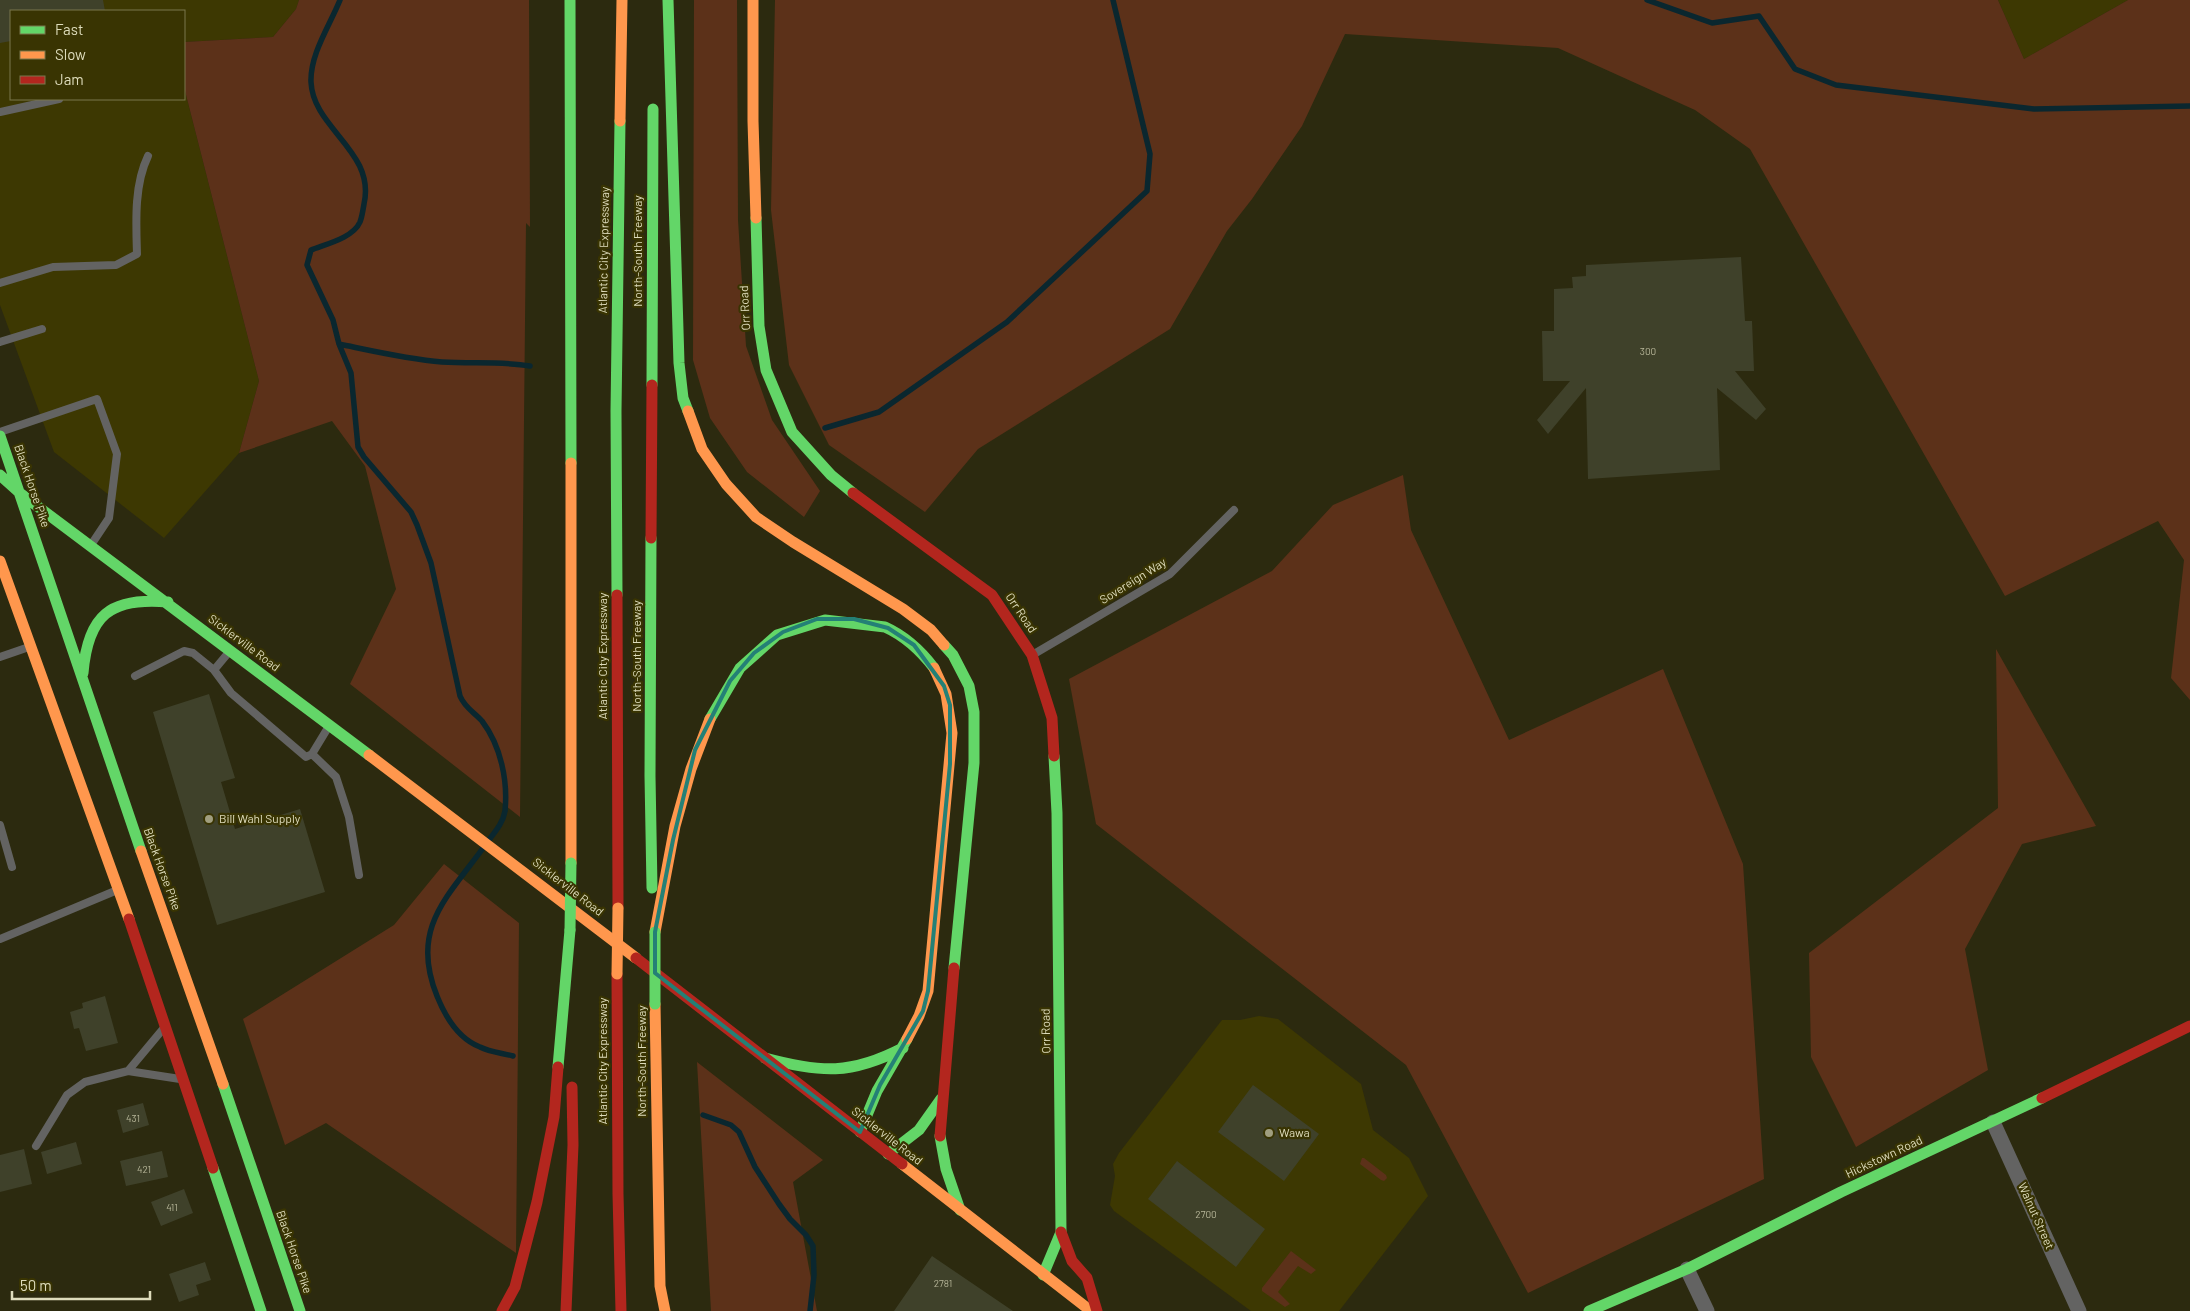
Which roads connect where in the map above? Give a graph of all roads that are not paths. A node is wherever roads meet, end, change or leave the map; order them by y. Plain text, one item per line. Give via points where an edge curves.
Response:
1 (570, 0) edge
2 (622, 0) edge
3 (668, 0) edge
4 (753, 0) edge
5 (653, 99) dead end
6 (54, 100) edge
7 (0, 112) edge
8 (148, 156) dead end
9 (0, 282) edge
10 (42, 329) dead end
11 (0, 342) edge
12 (0, 434) edge
13 (0, 475) edge
14 (21, 494) junction
15 (1234, 510) dead end
16 (91, 545) junction
17 (0, 561) edge
18 (168, 602) junction
19 (30, 647) junction
20 (231, 650) junction
21 (1032, 655) junction
22 (0, 657) edge
23 (214, 670) junction
24 (135, 676) dead end
25 (83, 682) junction
26 (330, 725) junction
27 (312, 754) junction
28 (0, 826) edge
29 (12, 867) dead end
30 (359, 875) dead end
31 (117, 890) junction
32 (570, 930) junction
33 (656, 932) junction
34 (0, 940) edge
35 (166, 1025) junction
36 (2190, 1026) edge
37 (904, 1047) junction
38 (572, 1048) dead end
39 (765, 1058) junction
40 (128, 1071) junction
41 (572, 1077) dead end
42 (184, 1080) junction
43 (943, 1096) junction
44 (1993, 1122) junction
45 (860, 1132) junction
46 (573, 1145) junction
47 (36, 1146) dead end
48 (888, 1154) junction
49 (960, 1210) junction
50 (1062, 1232) junction
51 (1687, 1269) junction
52 (1043, 1274) junction
53 (578, 1301) dead end
54 (261, 1311) edge
55 (300, 1311) edge
56 (502, 1311) edge
57 (566, 1311) edge
58 (621, 1311) edge
59 (665, 1311) edge
60 (1091, 1311) edge
61 (1097, 1311) edge
62 (1589, 1311) edge
63 (1707, 1311) edge
64 (2079, 1311) edge

1 - 32 main road, bridge
2 - 58 main road, Atlantic City Expressway, bridge via 616,411
3 - 43 main road via 678,363 683,398 702,449 726,484 756,517 931,630 953,656 969,686 974,712 974,763
4 - 21 main road, Orr Road via 759,326 766,370 792,432 831,475 992,595
5 - 33 main road, North-South Freeway via 650,776
6 - 7 lane
8 - 9 lane via 142,168 136,218 137,254 116,265 53,267
10 - 11 lane
12 - 14 main road, Black Horse Pike
12 - 16 lane via 97,399 117,454 109,518
13 - 14 main road, Sicklerville Road
14 - 16 main road, Sicklerville Road
14 - 25 main road, Black Horse Pike
15 - 21 lane, Sovereign Way via 1170,574
16 - 18 main road, Sicklerville Road
17 - 19 main road
18 - 20 main road, Sicklerville Road
18 - 25 main road via 132,601 107,612 92,628 85,646
19 - 22 lane
19 - 31 main road
20 - 23 lane
20 - 26 main road, Sicklerville Road
21 - 50 main road, Orr Road via 1052,718 1057,813
23 - 24 lane via 193,653 184,651
23 - 27 lane via 231,693 306,757
25 - 55 main road, Black Horse Pike via 273,1251
26 - 27 lane
26 - 39 main road, Sicklerville Road
27 - 30 lane via 336,777 349,817
28 - 29 lane
31 - 34 lane
31 - 35 main road via 161,996
32 - 38 main road
32 - 56 main road via 554,1117 515,1287
33 - 37 main road via 683,794 711,713 730,681 754,653 783,632 817,619 854,619 888,628 914,645 944,686 950,705 952,733 928,991 923,1010
33 - 59 main road, North-South Freeway, bridge via 660,1286
35 - 40 lane
35 - 42 main road
36 - 44 main road, Hickstown Road
37 - 39 main road via 869,1065 835,1071 804,1068
37 - 45 main road via 880,1085
39 - 45 main road, Sicklerville Road
40 - 42 lane
40 - 47 lane via 85,1082 67,1095
41 - 46 main road
42 - 54 main road via 248,1258
43 - 48 main road via 923,1127
43 - 49 main road via 940,1146
44 - 51 main road, Hickstown Road via 1841,1192
44 - 64 street, Walnut Street
45 - 48 main road, Sicklerville Road
46 - 53 main road
46 - 57 main road
48 - 49 main road, Sicklerville Road
49 - 52 main road, Sicklerville Road
50 - 52 main road, Orr Road
50 - 61 main road via 1072,1261 1087,1278
51 - 62 main road, Hickstown Road
51 - 63 street
52 - 60 main road, Sicklerville Road

